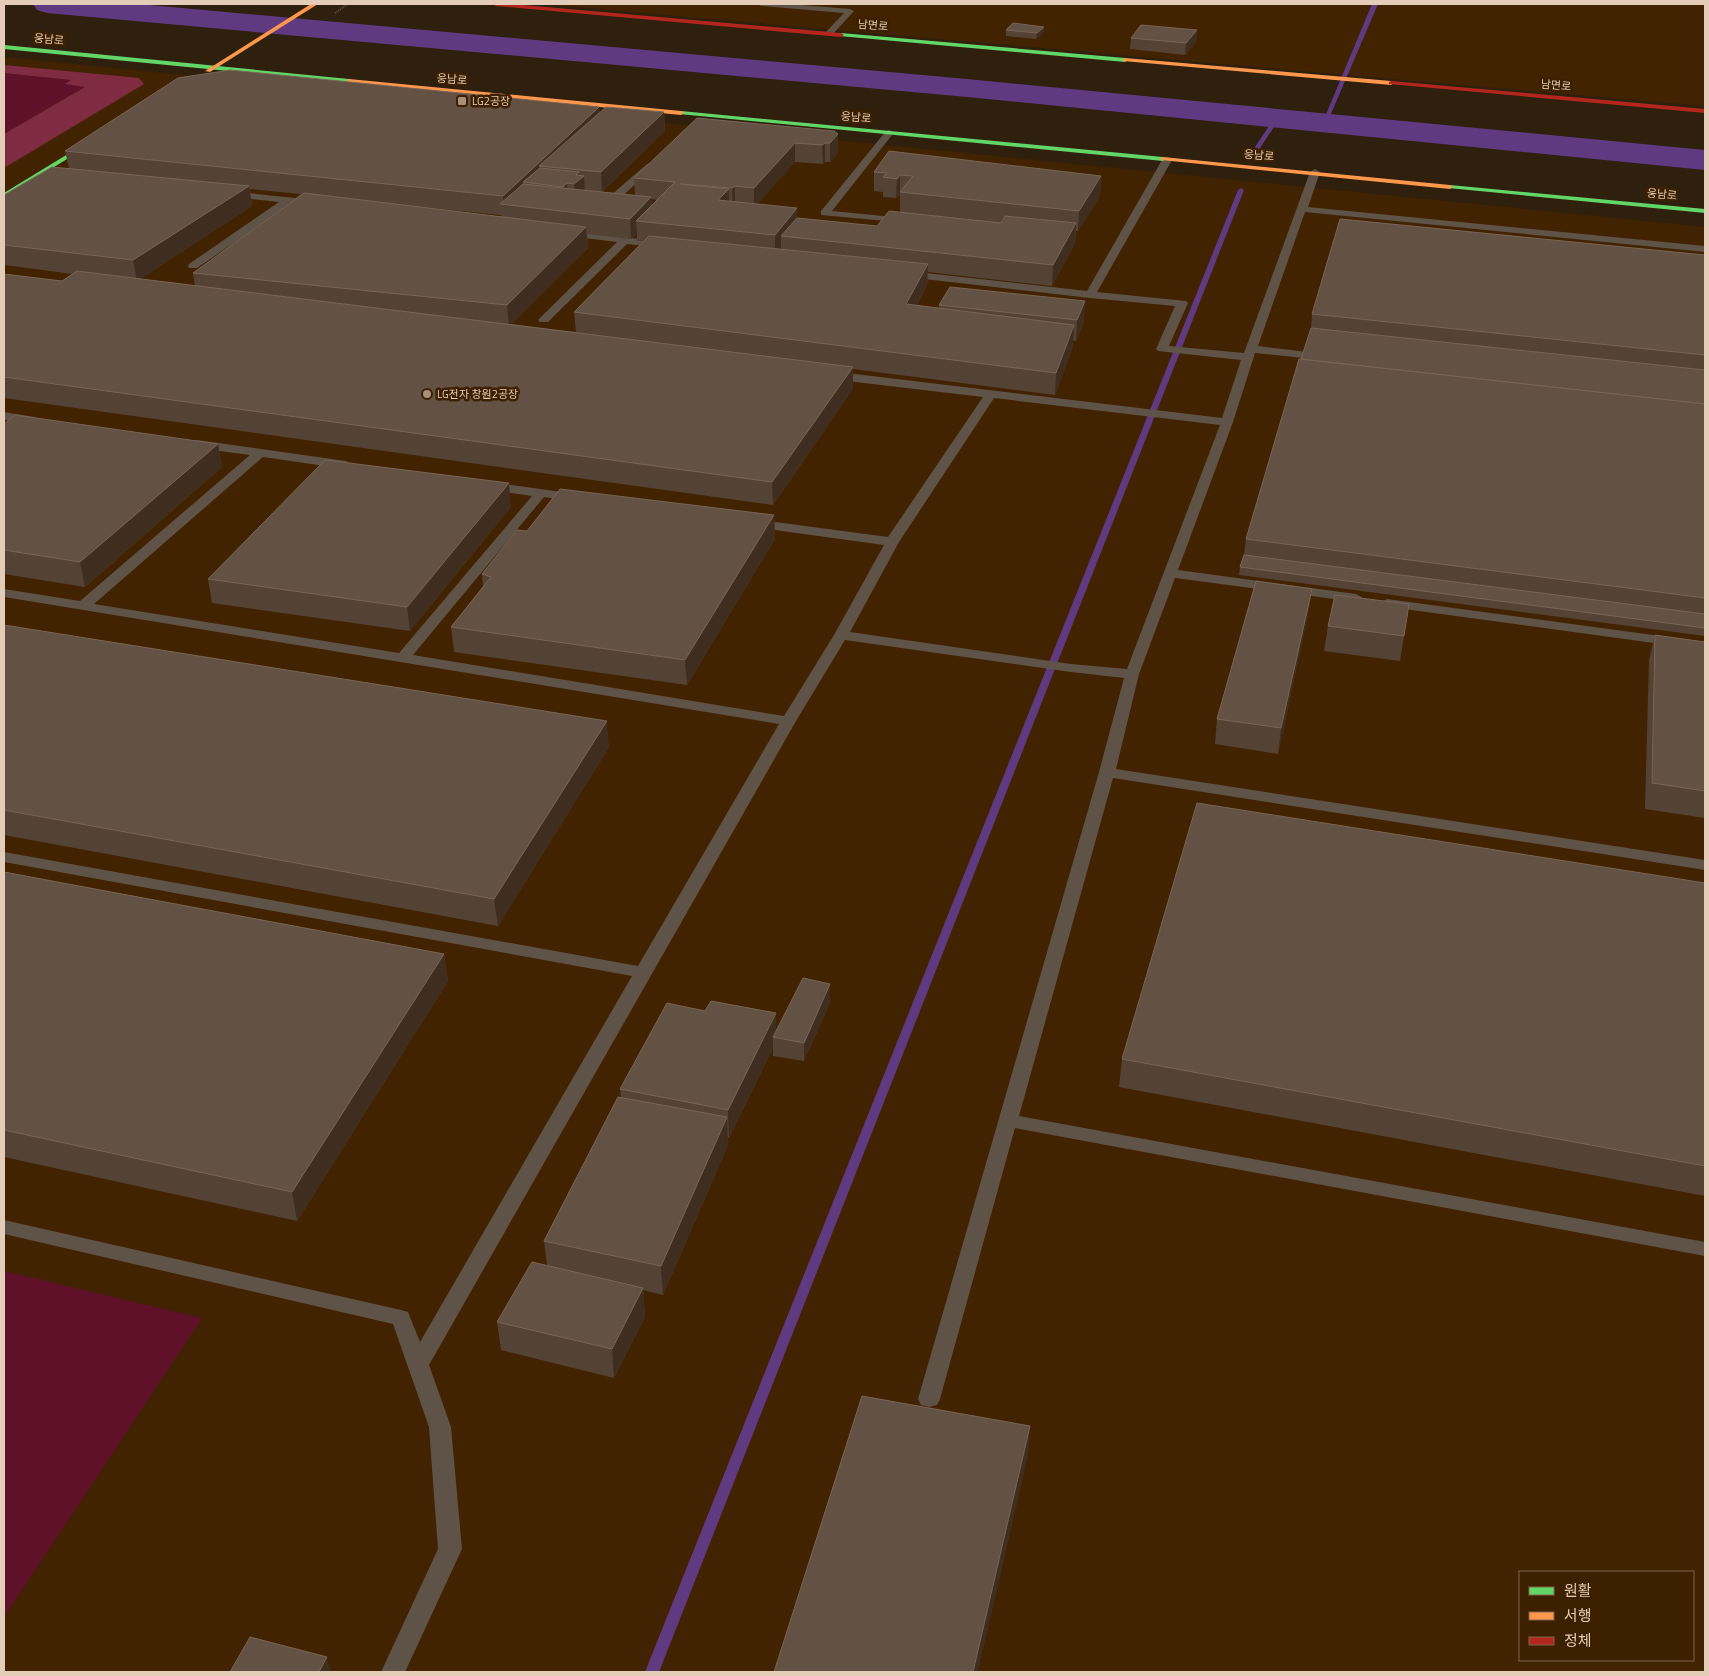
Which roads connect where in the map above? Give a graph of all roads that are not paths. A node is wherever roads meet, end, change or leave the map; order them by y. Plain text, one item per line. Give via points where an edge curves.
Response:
1 (315, 4) edge
2 (496, 4) edge
3 (761, 4) edge
4 (829, 34) junction
5 (4, 47) edge
6 (212, 68) junction
7 (198, 76) edge
8 (1705, 111) edge
9 (889, 133) junction
10 (105, 134) edge
11 (656, 160) edge
12 (1166, 160) junction
13 (1316, 172) junction
14 (222, 193) edge
15 (4, 196) edge
16 (614, 198) edge
17 (289, 200) junction
18 (329, 205) edge
19 (1302, 209) junction
20 (1705, 210) edge
21 (912, 222) edge
22 (556, 232) edge
23 (625, 240) junction
24 (674, 246) edge
25 (1705, 249) edge
26 (193, 266) dead end
27 (892, 272) edge
28 (1090, 295) junction
29 (544, 320) dead end
30 (1249, 353) junction
31 (1340, 359) edge
32 (814, 373) edge
33 (991, 394) junction
34 (4, 416) edge
35 (43, 422) edge
36 (1227, 422) junction
37 (181, 441) edge
38 (260, 452) junction
39 (357, 466) edge
40 (473, 483) edge
41 (540, 493) junction
42 (589, 500) edge
43 (736, 520) edge
44 (892, 542) junction
45 (1170, 573) junction
46 (4, 593) edge
47 (83, 606) junction
48 (841, 635) junction
49 (1705, 646) edge
50 (403, 658) junction
51 (1132, 674) junction
52 (788, 721) junction
53 (1107, 772) junction
54 (4, 857) edge
55 (1705, 865) edge
56 (644, 973) junction
57 (1008, 1120) junction
58 (4, 1227) edge
59 (1705, 1249) edge
60 (418, 1365) junction
61 (929, 1399) dead end
62 (393, 1672) edge

1 - 6 street
2 - 4 street, 남면로
3 - 4 lane via 850,11
4 - 8 street, 남면로
5 - 6 street, 웅남로
6 - 7 street
6 - 9 street, 웅남로 via 701,119
9 - 12 street, 웅남로
9 - 21 lane via 825,213
10 - 15 street
11 - 16 lane
12 - 13 street, 웅남로
12 - 28 lane
13 - 19 lane
13 - 20 street, 웅남로
14 - 17 lane
17 - 18 lane
17 - 26 lane
19 - 25 lane
19 - 30 lane
22 - 23 lane
23 - 24 lane
23 - 29 lane
27 - 28 lane
28 - 30 lane via 1182,303 1162,348
30 - 31 lane
30 - 36 lane
32 - 33 lane
33 - 36 lane
33 - 44 lane
34 - 35 lane
36 - 45 lane
37 - 38 lane
38 - 39 lane
38 - 47 lane
40 - 41 lane
41 - 42 lane
41 - 50 lane
43 - 44 lane
44 - 48 lane
45 - 49 lane
45 - 51 lane
46 - 47 lane
47 - 50 lane
48 - 51 lane
48 - 52 lane
50 - 52 lane
51 - 53 lane
52 - 56 lane
53 - 55 lane
53 - 57 lane
54 - 56 lane
56 - 60 lane
57 - 59 lane
57 - 61 lane
58 - 60 lane via 401,1318
60 - 62 lane via 440,1427 450,1549

